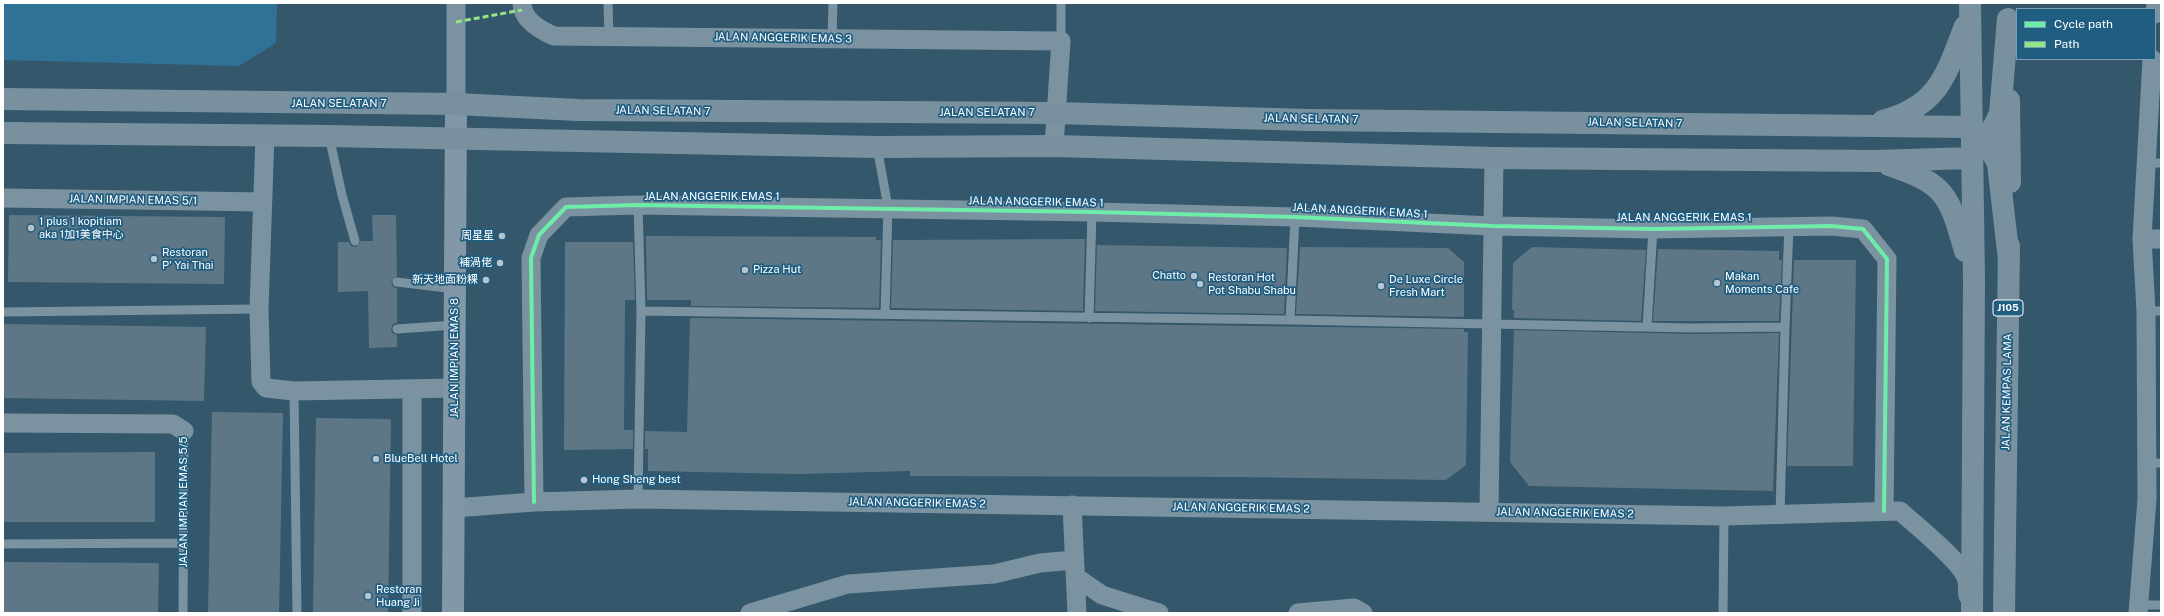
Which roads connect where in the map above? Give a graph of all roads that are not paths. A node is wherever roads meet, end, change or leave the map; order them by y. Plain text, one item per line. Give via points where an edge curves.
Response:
1 (456, 3) edge
2 (522, 3) edge
3 (608, 3) edge
4 (833, 3) edge
5 (1061, 3) edge
6 (1970, 9) edge
7 (2007, 11) edge
8 (609, 36) junction
9 (832, 39) junction
10 (1061, 41) junction
11 (2152, 60) edge
12 (2155, 92) edge
13 (3, 99) edge
14 (456, 104) junction
15 (1056, 113) junction
16 (1867, 126) junction
17 (3, 133) edge
18 (1978, 134) junction
19 (265, 135) junction
20 (329, 136) junction
21 (456, 139) junction
22 (1054, 146) junction
23 (877, 147) junction
24 (1494, 158) junction
25 (1970, 158) junction
26 (1877, 161) junction
27 (2154, 163) edge
28 (3, 198) edge
29 (262, 202) junction
30 (638, 205) junction
31 (888, 207) junction
32 (1092, 212) junction
33 (1295, 217) junction
34 (1493, 226) junction
35 (1789, 226) junction
36 (1653, 229) junction
37 (2152, 239) edge
38 (355, 242) dead end
39 (2009, 260) junction
40 (1974, 280) junction
41 (397, 282) dead end
42 (455, 289) junction
43 (259, 309) junction
44 (641, 311) junction
45 (2153, 311) edge
46 (3, 312) edge
47 (885, 314) junction
48 (1089, 318) junction
49 (1290, 320) junction
50 (1492, 324) junction
51 (455, 325) junction
52 (1647, 327) junction
53 (1785, 327) junction
54 (397, 329) dead end
55 (454, 388) junction
56 (2154, 388) edge
57 (412, 389) junction
58 (294, 392) junction
59 (3, 423) edge
60 (184, 431) joint
61 (2154, 463) edge
62 (638, 499) junction
63 (534, 502) junction
64 (1072, 505) junction
65 (454, 508) junction
66 (1884, 511) junction
67 (1489, 512) junction
68 (1780, 515) junction
69 (1724, 516) junction
70 (2153, 535) edge
71 (183, 543) junction
72 (3, 544) edge
73 (1075, 568) junction
74 (2161, 606) edge
75 (2139, 609) edge
76 (183, 613) edge
77 (297, 613) edge
78 (412, 613) edge
79 (453, 613) edge
80 (750, 613) edge
81 (1077, 613) edge
82 (1159, 613) edge
83 (1298, 613) edge
84 (1362, 613) edge
85 (1723, 613) edge
86 (1971, 613) edge
87 (2004, 613) edge

1 - 14 street
2 - 8 street, JALAN ANGGERIK EMAS 3 via 522,10 530,20 541,31 554,36
3 - 8 lane
4 - 9 lane
5 - 10 lane
6 - 16 main road via 1942,83 1927,101 1911,111
6 - 18 main road
7 - 18 main road via 2000,113 1994,127
7 - 39 main road, JALAN KEMPAS LAMA / J105
8 - 9 street, JALAN ANGGERIK EMAS 3
9 - 10 street, JALAN ANGGERIK EMAS 3
10 - 15 street
11 - 12 street
12 - 27 street
13 - 14 main road, JALAN SELATAN 7
14 - 15 main road, JALAN SELATAN 7 via 578,110
14 - 21 street, JALAN IMPIAN EMAS 8
15 - 16 main road, JALAN SELATAN 7 via 1309,120
15 - 22 street
16 - 18 main road, JALAN SELATAN 7
17 - 19 main road
18 - 25 main road
18 - 39 main road via 1998,164
19 - 20 main road
19 - 29 street
20 - 21 main road
20 - 38 lane
21 - 23 main road
21 - 42 street, JALAN IMPIAN EMAS 8
22 - 23 main road
22 - 24 main road
23 - 31 lane
24 - 26 main road
24 - 34 street
25 - 26 main road
25 - 40 main road
26 - 40 main road via 1924,178 1938,188 1955,215
27 - 37 street
28 - 29 street, JALAN IMPIAN EMAS 5/1
29 - 43 street
30 - 31 street, JALAN ANGGERIK EMAS 1
30 - 44 lane
30 - 63 street, JALAN ANGGERIK EMAS 1 via 566,207 539,236 531,258
31 - 32 street, JALAN ANGGERIK EMAS 1
31 - 47 lane
32 - 33 street, JALAN ANGGERIK EMAS 1
32 - 48 lane
33 - 34 street, JALAN ANGGERIK EMAS 1
33 - 49 lane
34 - 36 street, JALAN ANGGERIK EMAS 1
34 - 50 street
35 - 36 street, JALAN ANGGERIK EMAS 1
35 - 53 lane
35 - 66 street, JALAN ANGGERIK EMAS 1 via 1863,229 1887,259
36 - 52 lane
37 - 45 street
39 - 87 main road, JALAN KEMPAS LAMA / J105
40 - 86 main road
41 - 42 lane
42 - 51 street, JALAN IMPIAN EMAS 8
43 - 46 lane
43 - 58 street via 261,382 266,388
44 - 47 lane
44 - 62 lane
45 - 56 street
47 - 48 lane
48 - 49 lane
49 - 50 lane
50 - 52 lane
50 - 67 street
51 - 54 lane
51 - 55 street, JALAN IMPIAN EMAS 8
52 - 53 lane
53 - 68 lane
55 - 57 street
55 - 65 street, JALAN IMPIAN EMAS 8
56 - 61 street
57 - 58 street
57 - 78 street
58 - 77 lane
59 - 60 street, JALAN IMPIAN EMAS 5/5 via 173,424
60 - 71 lane, JALAN IMPIAN EMAS 5/5
61 - 70 street
62 - 63 street, JALAN ANGGERIK EMAS 2
62 - 64 street, JALAN ANGGERIK EMAS 2
63 - 65 street, JALAN ANGGERIK EMAS 2
64 - 67 street, JALAN ANGGERIK EMAS 2
64 - 73 street
65 - 79 street, JALAN IMPIAN EMAS 8
66 - 68 street, JALAN ANGGERIK EMAS 2
66 - 86 street, JALAN ANGGERIK EMAS 2 via 1900,512 1954,562 1966,577
67 - 69 street, JALAN ANGGERIK EMAS 2
68 - 69 street, JALAN ANGGERIK EMAS 2
69 - 85 lane
70 - 75 street
71 - 72 lane
71 - 76 lane, JALAN IMPIAN EMAS 5/5
73 - 80 street via 1040,563 994,574 848,584
73 - 81 street
73 - 82 street via 1102,596
74 - 75 lane
83 - 84 street via 1354,608

